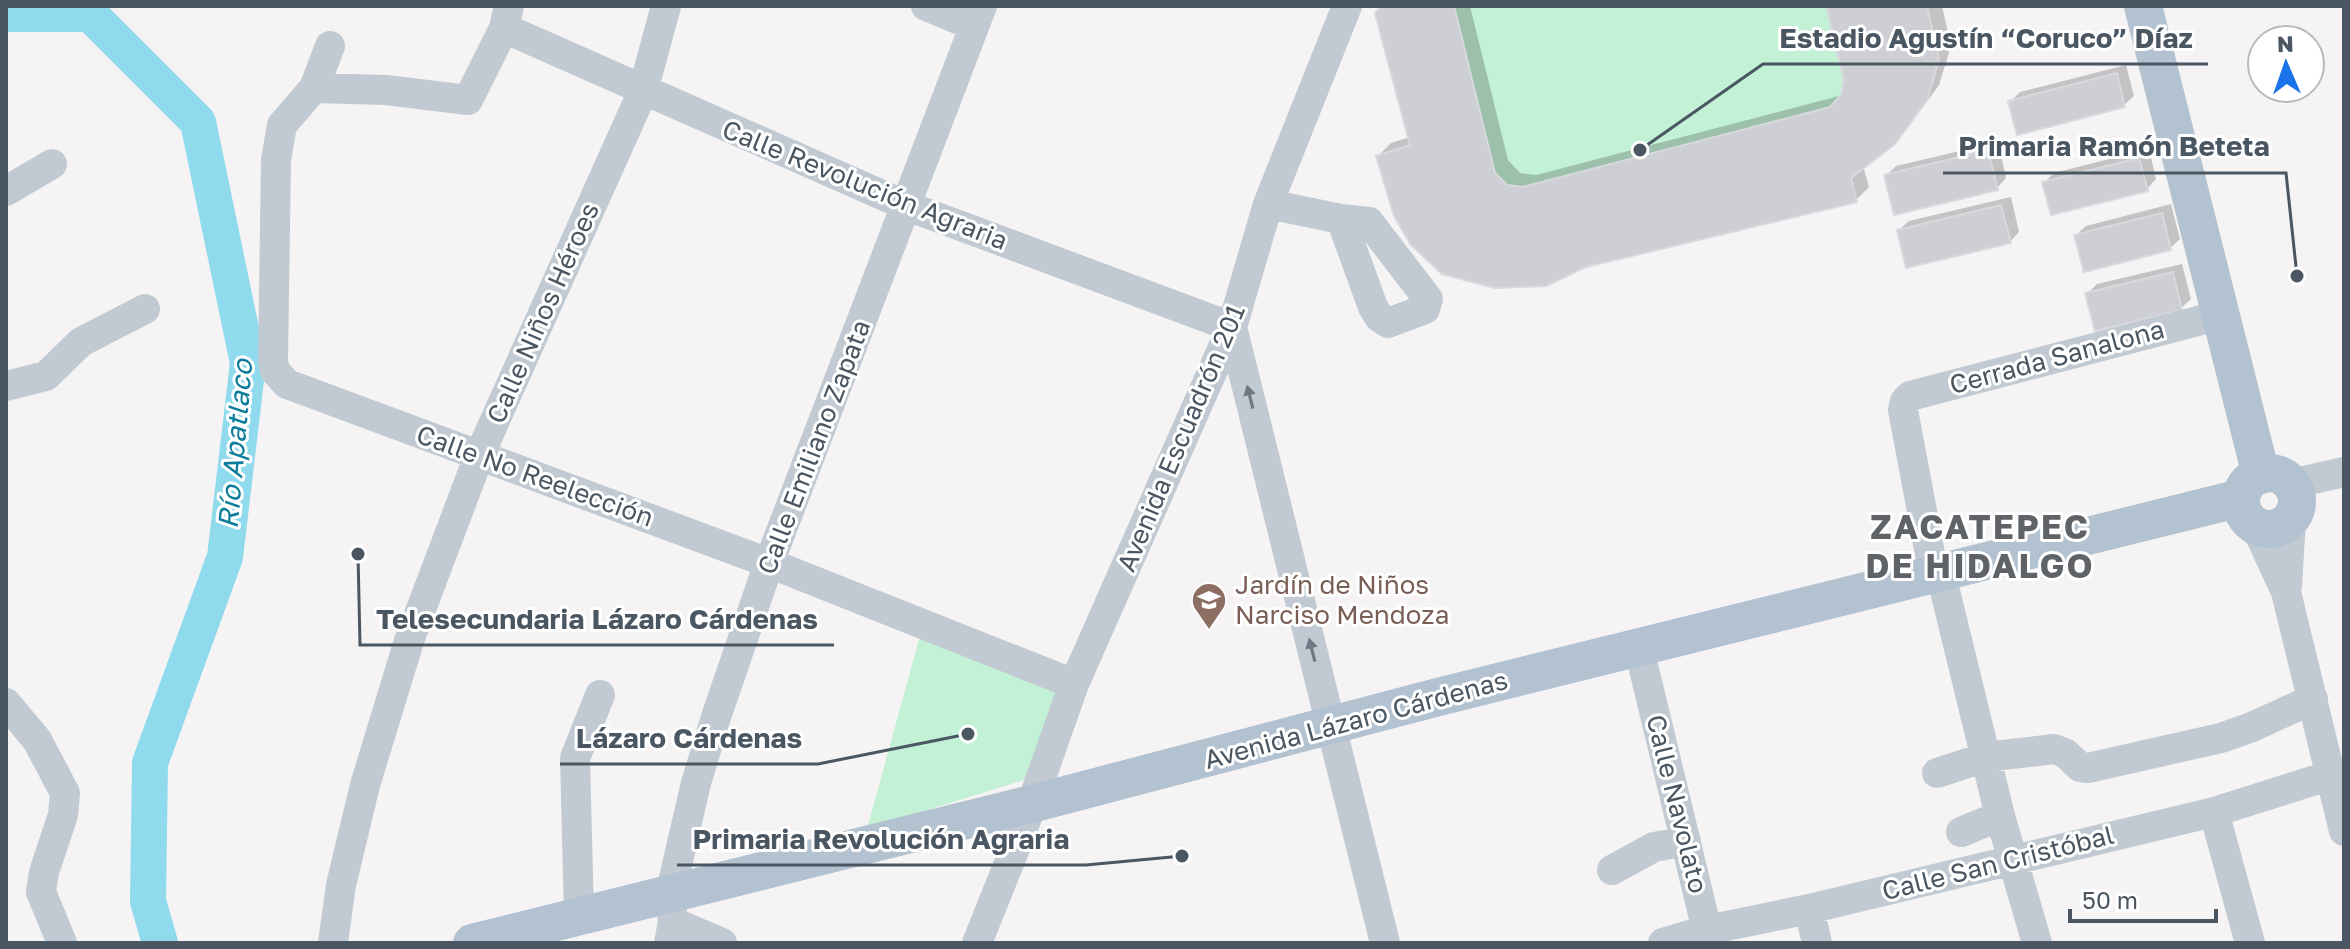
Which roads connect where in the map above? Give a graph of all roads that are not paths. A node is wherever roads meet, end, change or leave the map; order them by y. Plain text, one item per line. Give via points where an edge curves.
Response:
1 (666, 6) edge
2 (926, 6) edge
3 (1347, 6) edge
4 (2143, 6) edge
5 (978, 16) edge
6 (506, 17) edge
7 (330, 46) dead end
8 (314, 88) junction
9 (643, 91) junction
10 (52, 164) dead end
11 (6, 191) edge
12 (1268, 204) junction
13 (907, 206) junction
14 (1341, 219) dead end
15 (145, 309) dead end
16 (2221, 315) junction
17 (1232, 327) junction
18 (6, 386) edge
19 (479, 456) junction
20 (2344, 472) edge
21 (2265, 504) junction
22 (769, 563) junction
23 (1940, 583) junction
24 (1797, 618) junction
25 (1643, 665) junction
26 (1074, 684) junction
27 (600, 695) dead end
28 (2313, 699) junction
29 (6, 703) edge
30 (1333, 734) junction
31 (1986, 757) junction
32 (1937, 773) dead end
33 (2338, 773) edge
34 (2214, 812) junction
35 (1028, 814) junction
36 (2000, 816) junction
37 (2344, 831) edge
38 (1961, 832) dead end
39 (1686, 841) junction
40 (2013, 859) junction
41 (1612, 870) dead end
42 (1809, 909) junction
43 (579, 916) junction
44 (671, 916) edge
45 (1709, 936) edge
46 (62, 943) edge
47 (333, 943) edge
48 (472, 943) edge
49 (517, 943) edge
50 (722, 943) edge
51 (977, 943) edge
52 (1385, 943) edge
53 (1663, 943) edge
54 (1817, 943) edge
55 (2037, 943) edge
56 (2250, 943) edge

1 - 9 street, Calle Niños Héroes
2 - 5 street
3 - 12 street, Avenida Escuadrón 201
4 - 16 main road
5 - 13 street, Calle Emiliano Zapata
6 - 8 street via 468,100
6 - 9 street, Calle Revolución Agraria
7 - 8 street, Calle No Reelección
8 - 19 street, Calle No Reelección via 282,125 276,160 275,371 287,384
9 - 13 street, Calle Revolución Agraria
9 - 19 street, Calle Niños Héroes
10 - 11 street
12 - 14 street
12 - 17 street, Avenida Escuadrón 201
13 - 17 street, Calle Revolución Agraria
13 - 22 street, Calle Emiliano Zapata
15 - 18 street via 81,342 46,376
16 - 21 main road
16 - 23 street, Cerrada Sanalona via 1910,396 1903,410
17 - 26 street, Avenida Escuadrón 201
30 -> 17 street
19 - 22 street, Calle No Reelección
19 - 47 street, Calle Niños Héroes via 385,713 341,885
20 - 21 street
21 - 23 main road, Avenida Lázaro Cárdenas
21 - 28 street
22 - 26 street, Calle No Reelección
22 - 44 street, Calle Emiliano Zapata via 696,783
23 - 24 main road, Avenida Lázaro Cárdenas
23 - 31 street
24 - 25 main road, Avenida Lázaro Cárdenas
24 - 30 main road, Avenida Lázaro Cárdenas
25 - 30 main road, Avenida Lázaro Cárdenas
25 - 39 street, Calle Navolato
26 - 35 street, Avenida Escuadrón 201
27 - 43 street via 575,758
28 - 31 street via 2221,738 2088,768 2054,749
28 - 33 street
29 - 46 street via 37,740 65,793 41,892
30 - 35 main road, Avenida Lázaro Cárdenas
30 - 52 street
31 - 32 street
31 - 36 street
33 - 34 street, Calle San Cristóbal
33 - 37 street
34 - 40 street, Calle San Cristóbal
34 - 56 street
35 - 44 main road, Avenida Lázaro Cárdenas
35 - 51 street, Avenida Escuadrón 201
36 - 38 street
36 - 40 street
39 - 41 street via 1654,847
39 - 45 street, Calle Navolato
40 - 42 street, Calle San Cristóbal
40 - 55 street
42 - 45 street, Calle San Cristóbal
42 - 54 street
43 - 44 main road, Avenida Lázaro Cárdenas
43 - 48 main road, Avenida Lázaro Cárdenas
44 - 49 main road, Avenida Lázaro Cárdenas
44 - 50 street
45 - 53 street, Calle San Cristóbal

